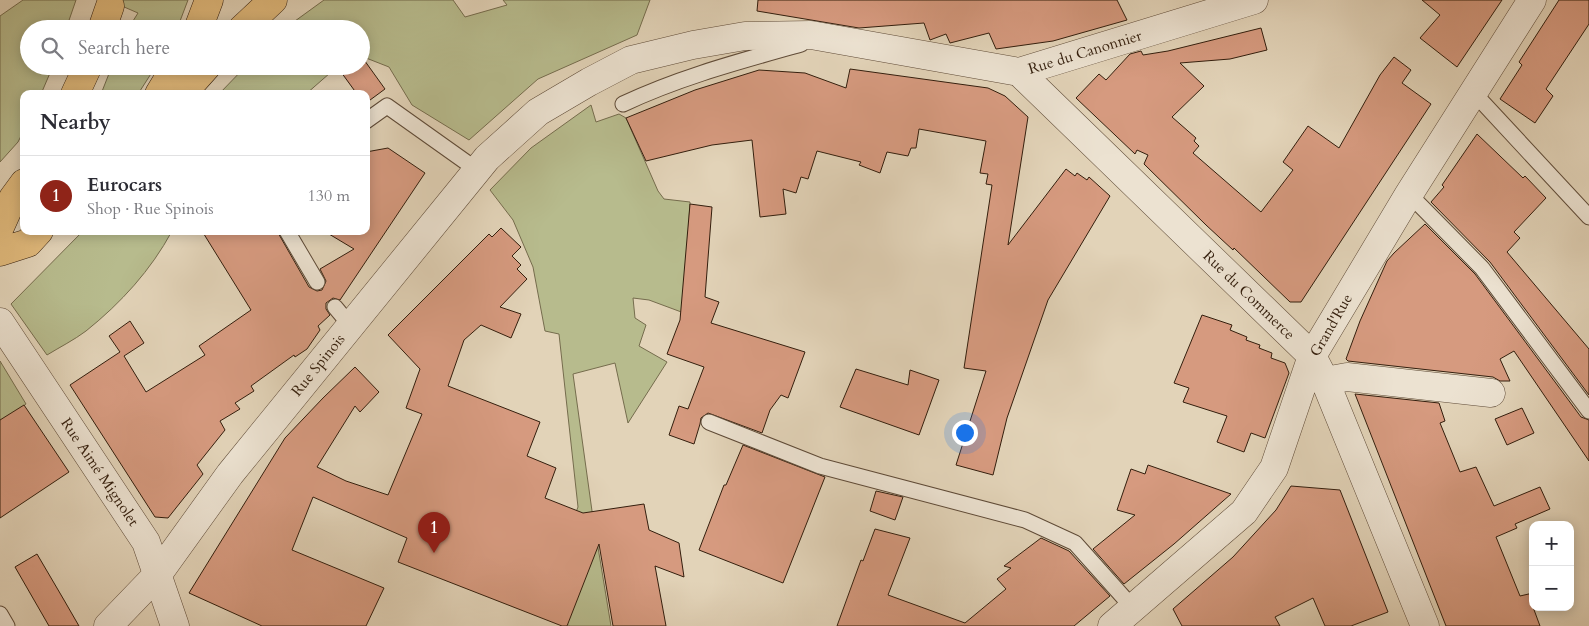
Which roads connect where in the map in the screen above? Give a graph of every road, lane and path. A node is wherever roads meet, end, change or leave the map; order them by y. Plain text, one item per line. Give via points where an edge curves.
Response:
1 (209, 0) edge
2 (273, 0) edge
3 (1254, 0) edge
4 (1532, 0) edge
5 (201, 20) edge
6 (252, 20) edge
7 (824, 38) junction
8 (1019, 72) junction
9 (84, 75) edge
10 (170, 75) edge
11 (199, 75) edge
12 (77, 90) edge
13 (161, 90) edge
14 (186, 90) edge
15 (1473, 92) junction
16 (623, 104) dead end
17 (538, 112) joint
18 (370, 118) edge
19 (478, 170) junction
20 (20, 188) edge
21 (1409, 194) junction
22 (1589, 217) edge
23 (0, 227) edge
24 (35, 235) edge
25 (289, 235) edge
26 (0, 252) edge
27 (317, 282) dead end
28 (2, 325) edge
29 (1312, 356) junction
30 (1325, 381) junction
31 (1490, 393) dead end
32 (1589, 411) edge
33 (709, 422) dead end
34 (158, 574) junction
35 (1133, 608) junction
36 (0, 614) edge
37 (7, 626) edge
38 (108, 626) edge
39 (175, 626) edge
40 (1112, 626) edge
41 (1425, 626) edge

1 - 5 highway
2 - 6 highway
3 - 8 street, Rue du Canonnier
4 - 15 street, Grand'Rue
7 - 8 street, Rue du Canonnier
7 - 16 lane, Rue du Canonnier via 704,72 659,87
7 - 17 street, Rue du Canonnier via 811,35 745,36 631,60
8 - 29 street, Rue du Commerce
9 - 12 highway
10 - 13 highway
11 - 14 highway
15 - 21 street, Grand'Rue
15 - 22 lane
17 - 19 street, Rue Spinois
18 - 19 lane via 388,106
19 - 34 street, Rue Spinois via 343,316
20 - 23 highway
21 - 29 street, Grand'Rue
21 - 32 lane via 1482,268
24 - 26 highway via 28,242
25 - 27 lane
28 - 34 street, Rue Aimé Mignolet via 146,542
29 - 30 street, Rue du Commerce
29 - 35 street, Grand'Rue via 1274,468 1244,512
30 - 31 street, Grand'Rue via 1347,377
30 - 41 street, Rue du Commerce
33 - 35 lane via 820,466 1025,520 1075,542
34 - 38 street, Rue Spinois
34 - 39 street, Rue Aimé Mignolet
35 - 40 street, Grand'Rue
36 - 37 lane

